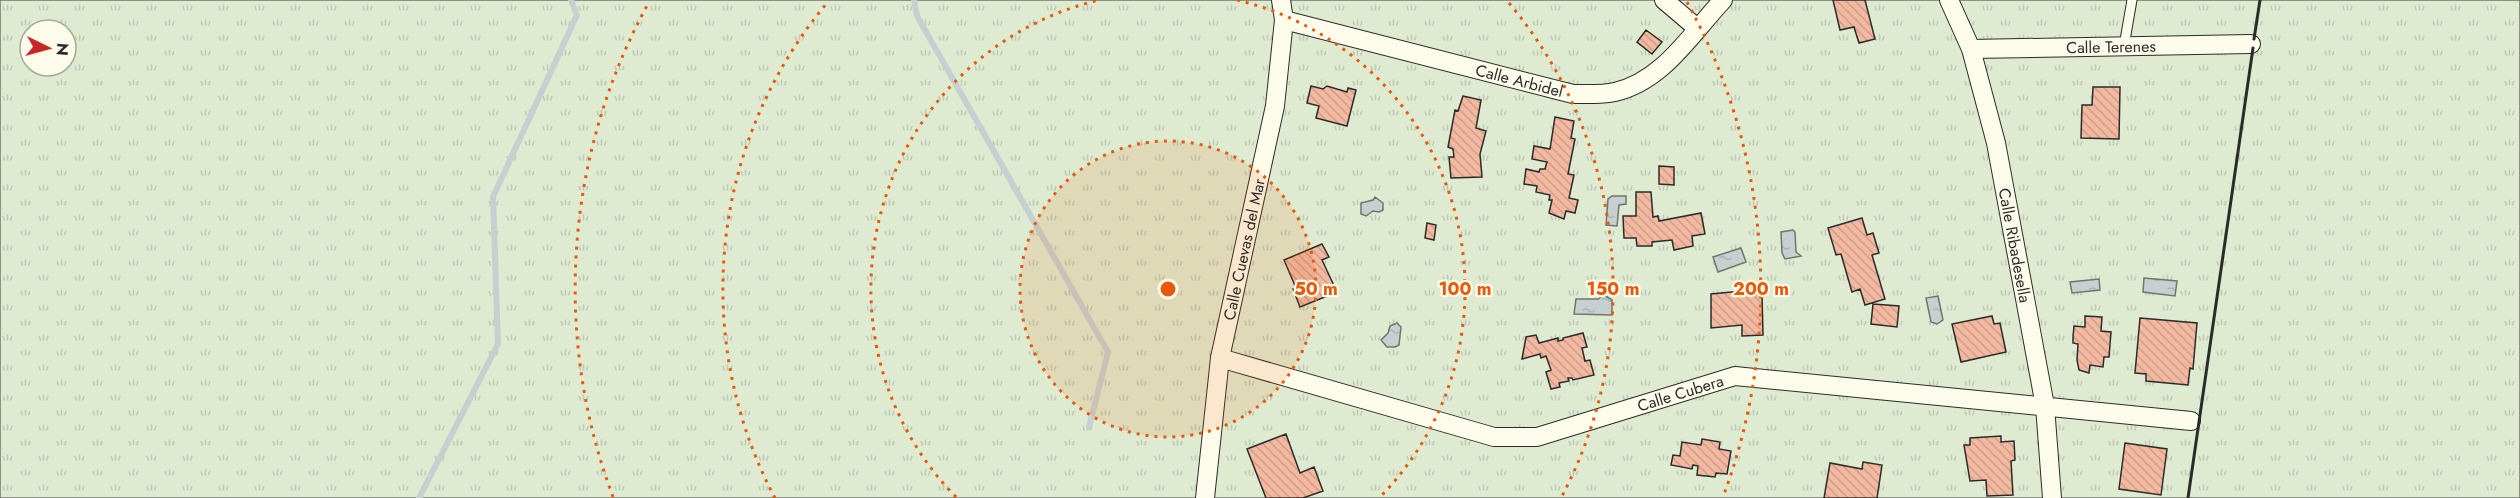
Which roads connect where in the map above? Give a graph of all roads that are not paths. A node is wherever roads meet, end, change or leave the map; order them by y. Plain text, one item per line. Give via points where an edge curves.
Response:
1 (1281, 0) edge
2 (1664, 0) edge
3 (1723, 0) edge
4 (1949, 0) edge
5 (2132, 0) edge
6 (1284, 20) junction
7 (1696, 28) junction
8 (2251, 44) dead end
9 (2124, 46) junction
10 (1971, 49) junction
11 (1220, 358) junction
12 (2045, 406) junction
13 (2191, 421) dead end
14 (1205, 498) edge
15 (2052, 498) edge

1 - 6 street, Calle Cuevas del Mar
2 - 7 street
3 - 7 street, Calle Arbidel
4 - 10 street, Calle Ribadesella
5 - 9 lane
6 - 7 street, Calle Arbidel via 1573,94 1614,92 1645,80 1675,56
6 - 11 street, Calle Cuevas del Mar via 1275,106
8 - 9 street, Calle Terenes
9 - 10 street, Calle Terenes
10 - 12 street, Calle Ribadesella via 1996,143
11 - 12 street, Calle Cubera via 1494,436 1537,437 1735,376
11 - 14 street, Calle Cuevas del Mar
12 - 13 street, Calle Cubera
12 - 15 street, Calle Ribadesella

